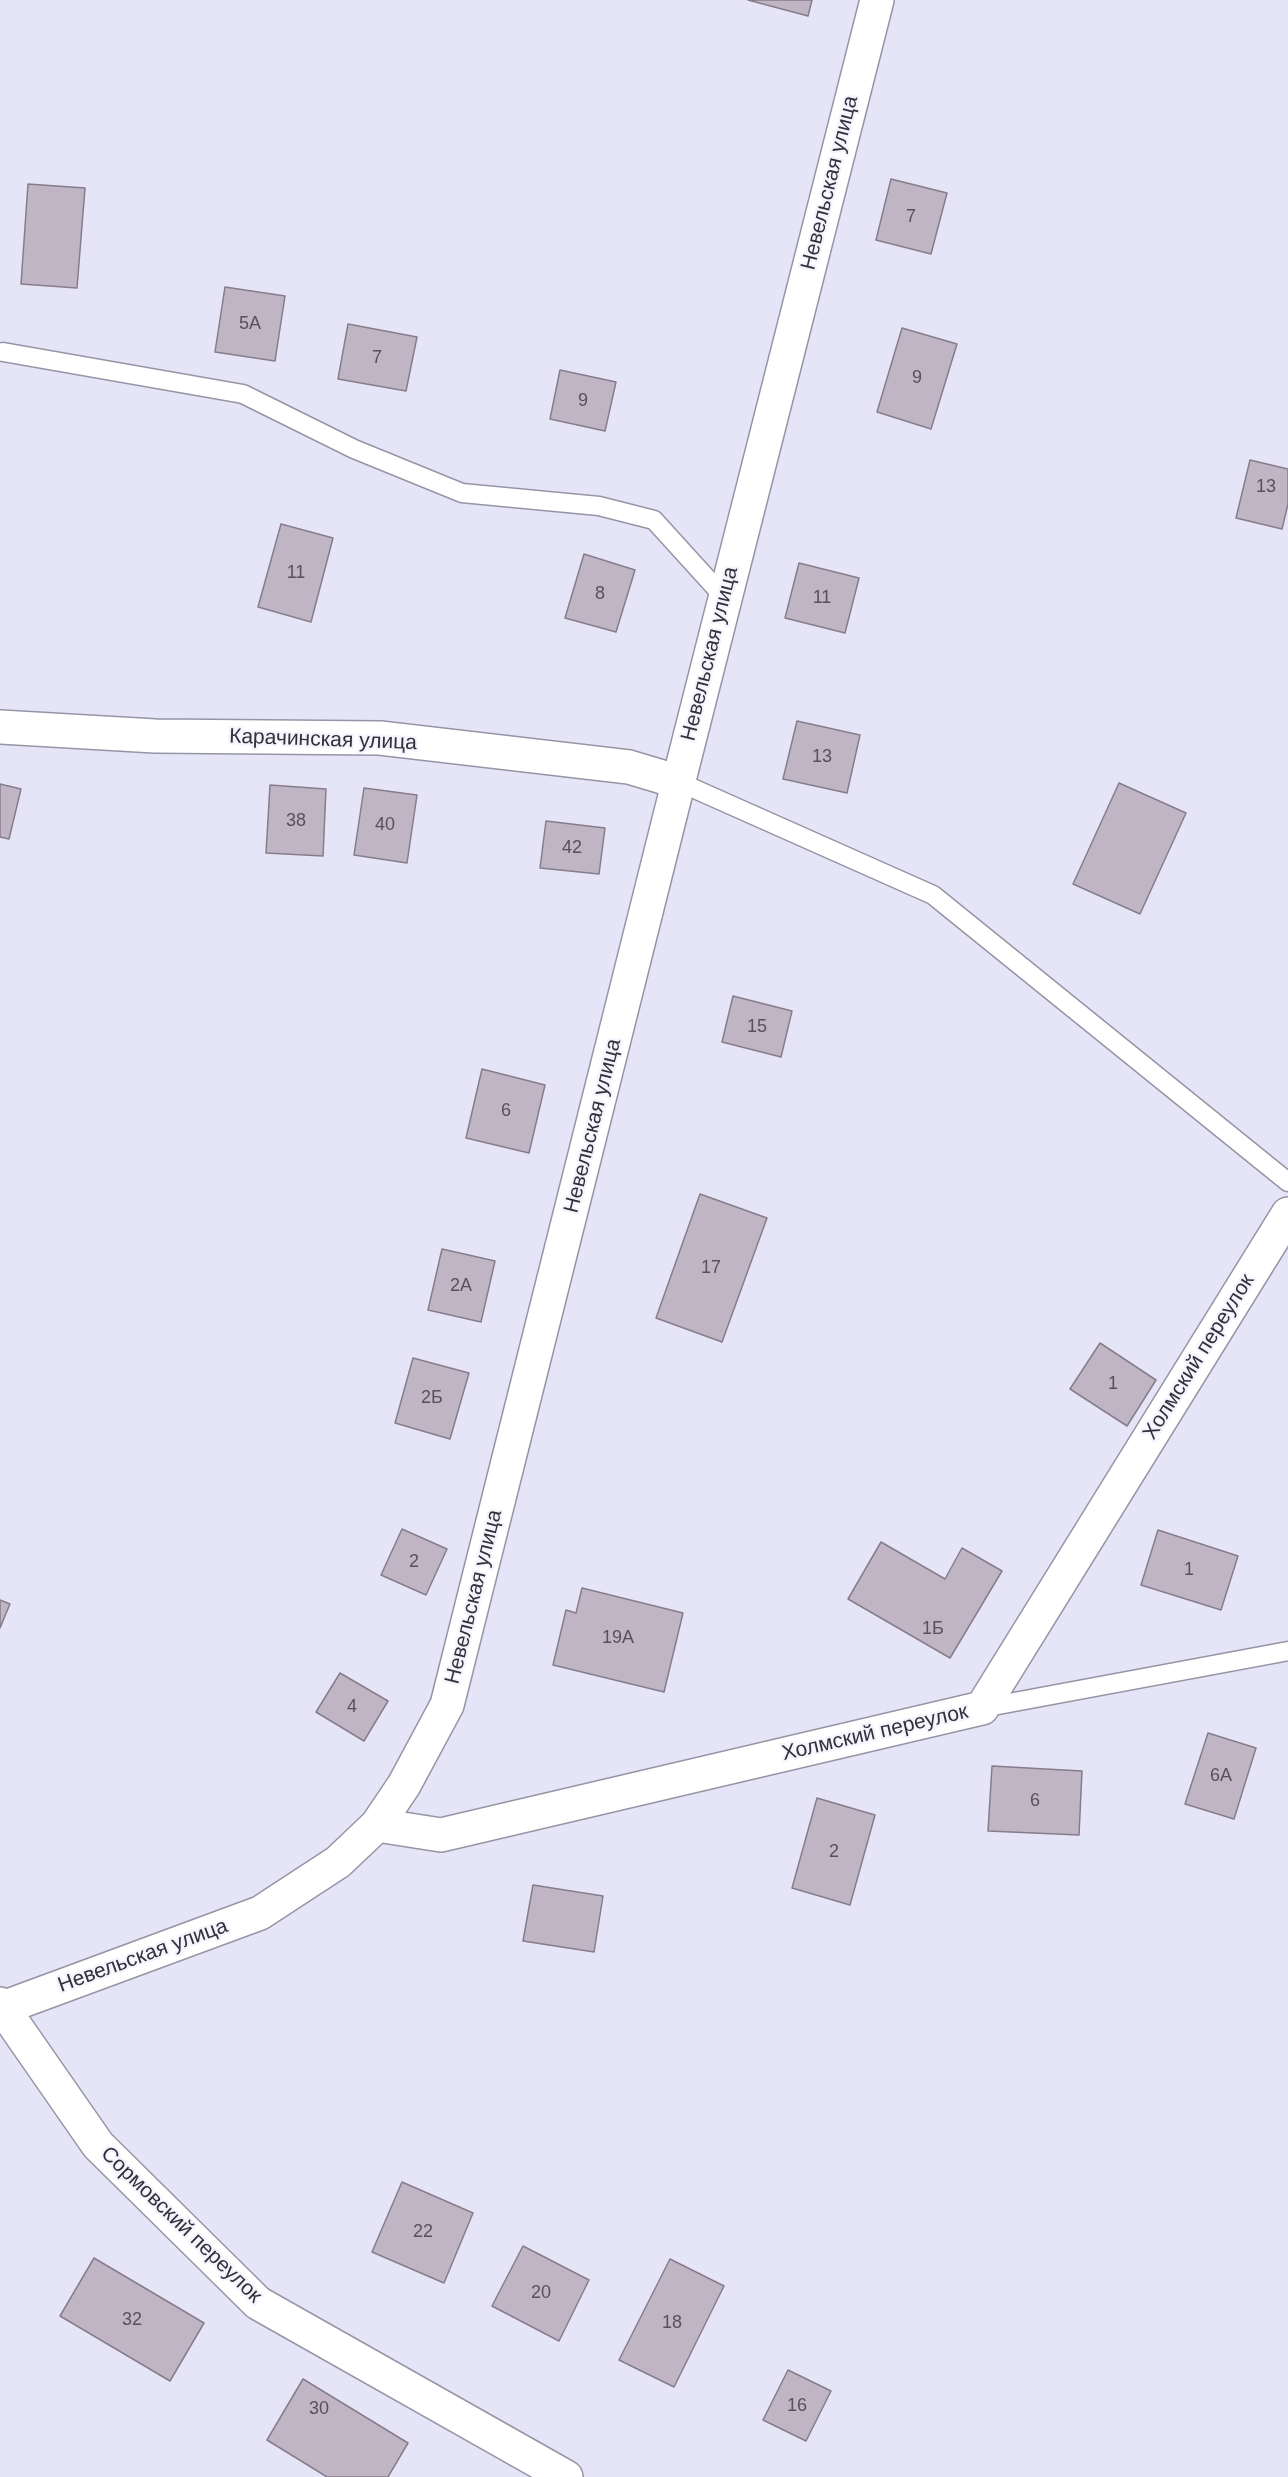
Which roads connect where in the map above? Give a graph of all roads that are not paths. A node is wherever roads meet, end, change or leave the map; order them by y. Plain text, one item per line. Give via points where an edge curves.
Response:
1 (877, 0) edge
2 (3, 352) dead end
3 (723, 596) junction
4 (0, 727) edge
5 (679, 782) junction
6 (1288, 1182) edge
7 (1288, 1214) edge
8 (1288, 1651) edge
9 (982, 1708) junction
10 (377, 1826) junction
11 (1, 2007) edge
12 (566, 2477) edge

1 - 3 street, Невельская улица
2 - 3 lane via 243,394 354,449 462,493 599,506 654,520
3 - 5 street, Невельская улица
4 - 5 street, Карачинская улица via 155,736 380,738 629,767
5 - 6 lane via 933,895
5 - 10 street, Невельская улица via 447,1705
7 - 9 street, Холмский переулок
8 - 9 lane
9 - 10 street, Холмский переулок via 441,1835
10 - 11 street, Невельская улица via 338,1862 260,1913
11 - 12 street, Сормовский переулок via 98,2145 258,2303

